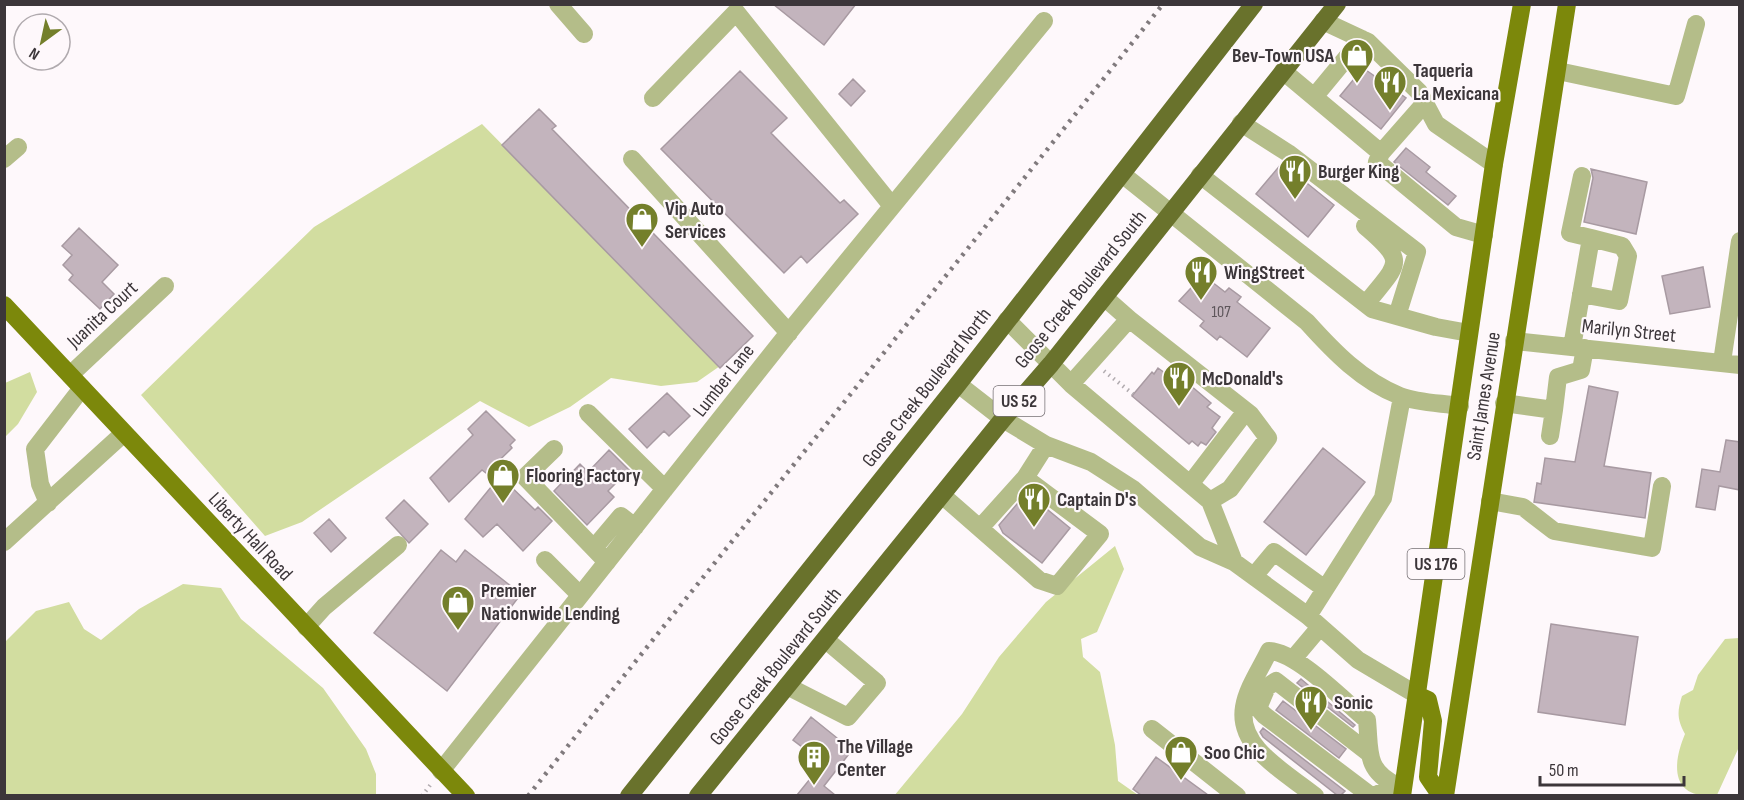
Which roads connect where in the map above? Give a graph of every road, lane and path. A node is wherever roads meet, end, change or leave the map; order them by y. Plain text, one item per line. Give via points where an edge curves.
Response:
1 (558, 4) edge
2 (1254, 4) edge
3 (1336, 4) edge
4 (1522, 4) edge
5 (1567, 4) edge
6 (1044, 21) dead end
7 (1323, 21) junction
8 (1696, 24) dead end
9 (584, 33) dead end
10 (1362, 39) junction
11 (1557, 70) junction
12 (1283, 71) junction
13 (1314, 97) junction
14 (653, 98) dead end
15 (1425, 104) junction
16 (1241, 123) junction
17 (1281, 148) junction
18 (1381, 153) junction
19 (632, 159) dead end
20 (1494, 164) junction
21 (1122, 174) junction
22 (1200, 175) junction
23 (1582, 176) dead end
24 (892, 206) junction
25 (1170, 211) junction
26 (1484, 235) junction
27 (1590, 238) junction
28 (1740, 241) edge
29 (165, 286) dead end
30 (1581, 294) junction
31 (1104, 297) junction
32 (1366, 304) junction
33 (4, 305) edge
34 (1397, 316) junction
35 (1129, 319) junction
36 (1007, 320) junction
37 (789, 333) junction
38 (1469, 333) junction
39 (1514, 341) junction
40 (1579, 347) junction
41 (1092, 361) junction
42 (1051, 364) junction
43 (1731, 364) edge
44 (76, 382) junction
45 (958, 384) junction
46 (1071, 384) junction
47 (1133, 394) dead end
48 (1402, 397) junction
49 (1504, 403) junction
50 (1460, 406) junction
51 (1554, 410) junction
52 (1246, 411) junction
53 (588, 413) dead end
54 (1003, 419) junction
55 (124, 433) junction
56 (1550, 436) dead end
57 (1046, 446) junction
58 (554, 449) dead end
59 (1025, 478) junction
60 (1191, 483) junction
61 (1662, 486) dead end
62 (665, 489) junction
63 (943, 496) junction
64 (1210, 501) junction
65 (1490, 501) junction
66 (48, 502) junction
67 (635, 527) junction
68 (980, 528) junction
69 (4, 542) edge
70 (398, 545) dead end
71 (594, 548) junction
72 (545, 560) dead end
73 (608, 562) junction
74 (1234, 562) junction
75 (1254, 576) junction
76 (1325, 589) junction
77 (580, 595) junction
78 (1314, 622) junction
79 (306, 627) junction
80 (826, 640) junction
81 (1293, 659) junction
82 (787, 686) junction
83 (1417, 695) junction
84 (1152, 729) dead end
85 (1370, 754) junction
86 (441, 771) junction
87 (1400, 789) edge
88 (706, 793) edge
89 (466, 795) edge
90 (629, 795) edge
91 (1237, 795) edge
92 (1315, 795) edge
93 (1372, 795) edge
94 (1443, 795) edge

1 - 9 street
2 - 21 highway, Goose Creek Boulevard North / US 52
3 - 7 highway, Goose Creek Boulevard South / US 52
4 - 20 main road, Saint James Avenue / US 176
5 - 11 main road, Saint James Avenue / US 176
6 - 24 street, Lumber Lane
7 - 10 street
7 - 12 highway, Goose Creek Boulevard South / US 52
8 - 11 street via 1676,96
10 - 13 street
10 - 15 street via 1419,92
11 - 39 main road, Saint James Avenue / US 176
12 - 13 street
12 - 16 highway, Goose Creek Boulevard South / US 52
13 - 18 street
14 - 24 street via 736,12
15 - 18 street
15 - 20 street via 1436,124
16 - 17 street
16 - 22 highway, Goose Creek Boulevard South / US 52
17 - 32 street via 1308,179 1393,251 1394,269
17 - 34 street via 1417,252
18 - 26 street via 1377,162 1456,227
19 - 37 street
20 - 26 main road, Saint James Avenue / US 176
21 - 25 street
21 - 36 highway, Goose Creek Boulevard North / US 52
22 - 25 highway, Goose Creek Boulevard South / US 52
22 - 32 street
23 - 27 street via 1570,233
24 - 37 street, Lumber Lane
25 - 31 highway, Goose Creek Boulevard South / US 52
25 - 48 street via 1307,322 1365,378
26 - 38 main road, Saint James Avenue / US 176
27 - 30 street
27 - 30 street via 1622,246 1628,256 1619,301
28 - 43 street
29 - 44 street, Juanita Court
30 - 40 street
31 - 35 street
31 - 42 highway, Goose Creek Boulevard South / US 52
32 - 34 street
33 - 44 main road, Liberty Hall Road
34 - 38 street
35 - 41 street
35 - 52 street
36 - 42 street
36 - 45 highway, Goose Creek Boulevard North / US 52
37 - 62 street, Lumber Lane
38 - 50 main road, Saint James Avenue / US 176
39 - 40 street, Marilyn Street
39 - 49 main road, Saint James Avenue / US 176
40 - 43 street, Marilyn Street
40 - 51 street via 1581,370 1558,377
41 - 46 street
41 - 47 path
42 - 46 street
42 - 54 highway, Goose Creek Boulevard South / US 52
44 - 55 main road, Liberty Hall Road
44 - 66 street, Juanita Court via 34,449 40,484
45 - 54 street
45 - 90 highway, Goose Creek Boulevard North / US 52
46 - 60 street
48 - 50 street
48 - 76 street via 1383,498
49 - 51 street
49 - 65 main road, Saint James Avenue / US 176
50 - 83 main road, Saint James Avenue / US 176
51 - 56 street
52 - 60 street
52 - 64 street via 1268,438 1230,489
53 - 62 street
54 - 57 street
54 - 63 highway, Goose Creek Boulevard South / US 52
55 - 66 street
55 - 79 main road, Liberty Hall Road
57 - 59 street
57 - 74 street via 1091,462 1132,489 1200,547
58 - 71 street via 525,477
59 - 68 street
59 - 68 street via 1100,534 1057,586 1039,580
60 - 64 street
61 - 65 street via 1652,548 1554,531 1523,507
62 - 67 street, Lumber Lane
63 - 68 street
63 - 80 highway, Goose Creek Boulevard South / US 52
64 - 74 street
65 - 94 main road, Saint James Avenue / US 176
66 - 69 street
67 - 71 street via 621,516
67 - 73 street, Lumber Lane
70 - 79 street
71 - 73 street
72 - 77 street
73 - 77 street, Lumber Lane
74 - 75 street
75 - 76 street via 1274,552
75 - 78 street
76 - 78 street
77 - 86 street, Lumber Lane
78 - 81 street
78 - 83 street via 1358,660
79 - 86 main road, Liberty Hall Road
80 - 82 highway, Goose Creek Boulevard South / US 52
80 - 82 street via 877,683 848,717
81 - 85 street via 1367,720
81 - 92 street via 1269,651 1244,704 1243,725 1251,744
82 - 88 highway, Goose Creek Boulevard South / US 52
83 - 87 main road, Saint James Avenue / US 176
83 - 94 main road via 1428,700 1433,721 1428,777
84 - 91 street
85 - 87 street via 1372,767
85 - 93 street via 1276,681 1267,687 1258,708 1264,715
86 - 89 main road, Liberty Hall Road
87 - 93 street

